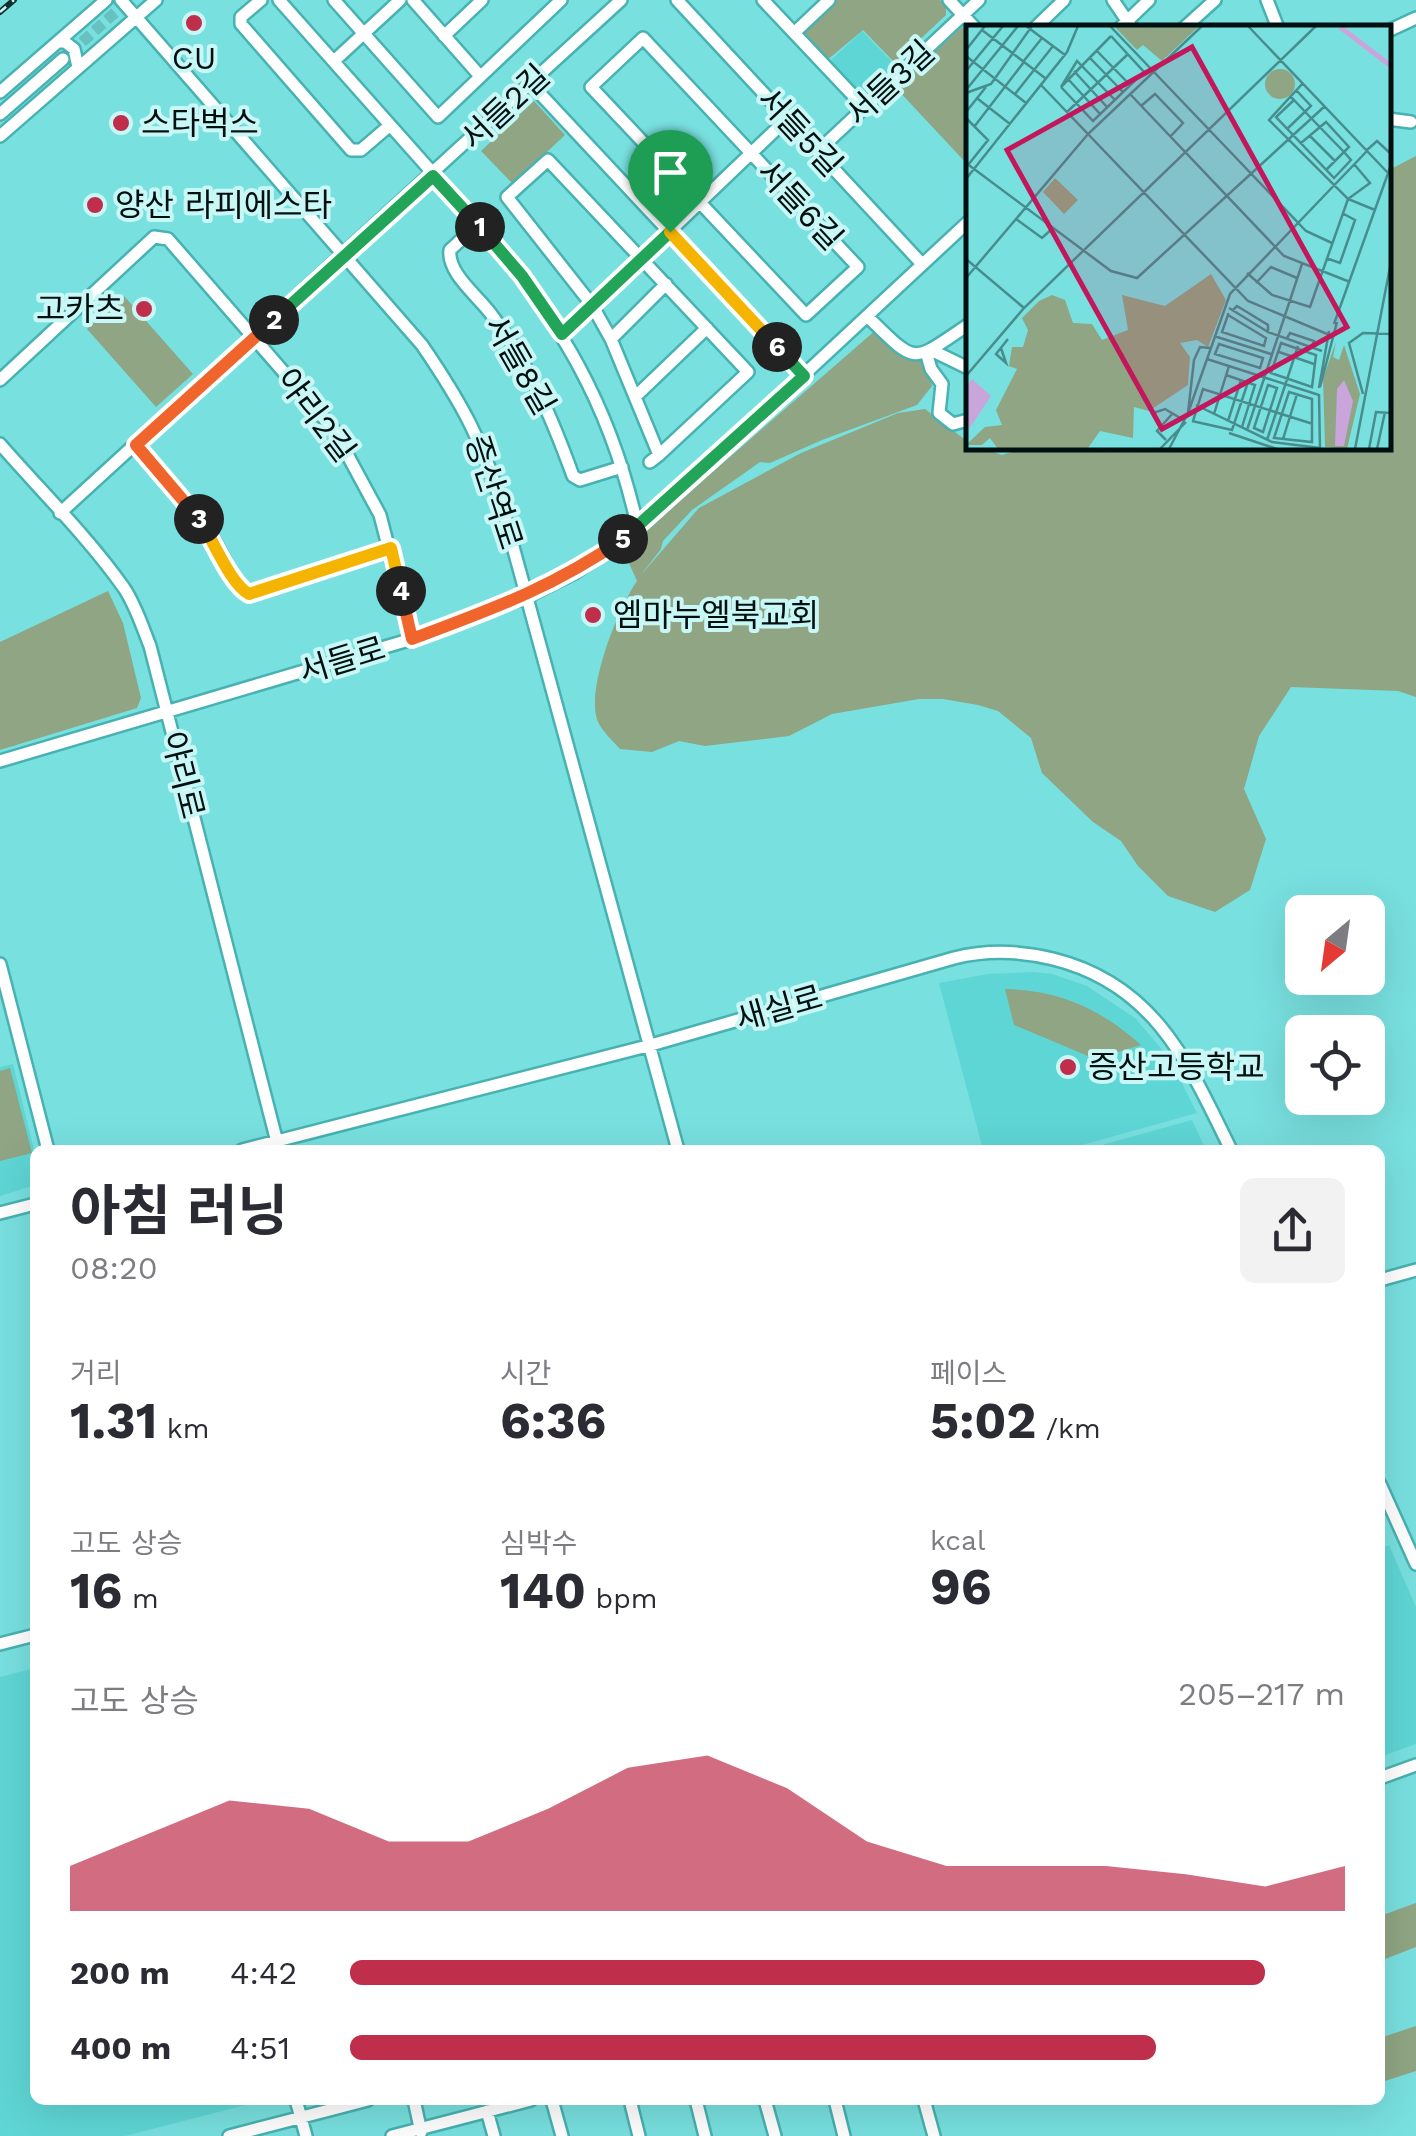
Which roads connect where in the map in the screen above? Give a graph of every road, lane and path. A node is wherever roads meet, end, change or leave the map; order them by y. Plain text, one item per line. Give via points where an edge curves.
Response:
1 (106, 0) edge
2 (121, 0) edge
3 (156, 0) edge
4 (261, 0) edge
5 (278, 0) edge
6 (334, 0) edge
7 (400, 0) edge
8 (413, 0) edge
9 (482, 0) edge
10 (562, 0) edge
11 (621, 0) edge
12 (677, 0) edge
13 (763, 0) edge
14 (829, 0) edge
15 (949, 0) edge
16 (978, 0) edge
17 (1064, 0) edge
18 (1113, 0) edge
19 (1150, 0) edge
20 (1268, 0) edge
21 (1211, 4) edge
22 (963, 15) junction
23 (136, 17) junction
24 (1416, 18) edge
25 (972, 25) edge
26 (1037, 25) edge
27 (1126, 25) edge
28 (1187, 25) edge
29 (1277, 25) edge
30 (1391, 30) edge
31 (364, 34) junction
32 (794, 34) junction
33 (444, 36) junction
34 (58, 42) junction
35 (63, 59) tunnel mouth
36 (334, 61) junction
37 (78, 67) junction
38 (480, 76) junction
39 (531, 84) junction
40 (0, 92) edge
41 (864, 108) junction
42 (0, 114) edge
43 (788, 118) junction
44 (1391, 119) edge
45 (1411, 122) dead end
46 (389, 126) junction
47 (0, 136) edge
48 (818, 150) junction
49 (751, 153) junction
50 (433, 176) junction
51 (700, 203) junction
52 (478, 224) junction
53 (966, 224) edge
54 (670, 232) junction
55 (346, 255) junction
56 (642, 258) junction
57 (922, 264) junction
58 (666, 284) junction
59 (592, 305) junction
60 (868, 317) junction
61 (966, 326) edge
62 (707, 328) junction
63 (562, 334) junction
64 (254, 338) junction
65 (611, 339) junction
66 (929, 351) junction
67 (966, 367) edge
68 (804, 376) junction
69 (0, 380) edge
70 (636, 396) junction
71 (966, 421) edge
72 (0, 444) edge
73 (136, 445) junction
74 (622, 467) junction
75 (60, 514) junction
76 (638, 529) junction
77 (391, 548) junction
78 (526, 597) junction
79 (412, 639) junction
80 (167, 714) junction
81 (0, 762) edge
82 (0, 964) edge
83 (650, 1045) junction
84 (47, 1145) edge
85 (278, 1145) edge
86 (282, 1145) edge
87 (677, 1145) edge
88 (1227, 1145) edge
89 (30, 1205) edge
90 (0, 1212) edge
91 (1416, 1270) edge
92 (1385, 1279) edge
93 (1385, 1496) edge
94 (1416, 1526) edge
95 (1400, 1530) junction
96 (1416, 1564) edge
97 (30, 1635) edge
98 (0, 1644) edge
99 (1416, 1765) edge
100 (1385, 1776) edge
101 (297, 2105) edge
102 (349, 2105) edge
103 (415, 2105) edge
104 (511, 2105) edge
105 (553, 2105) edge
106 (631, 2105) edge
107 (697, 2105) edge
108 (766, 2105) edge
109 (836, 2105) edge
110 (925, 2105) edge
111 (487, 2111) junction
112 (301, 2118) junction
113 (422, 2132) edge
114 (229, 2136) edge
115 (306, 2136) edge
116 (392, 2136) edge
117 (494, 2136) edge
118 (562, 2136) edge
119 (639, 2136) edge
120 (705, 2136) edge
121 (774, 2136) edge
122 (844, 2136) edge
123 (934, 2136) edge

1 - 34 street
2 - 23 street, 증산역로
3 - 23 street
4 - 46 street via 240,24 351,150 361,150
5 - 36 street, 서들8길
6 - 31 street
7 - 31 street
8 - 33 street
9 - 33 street
10 - 38 street
11 - 39 street, 서들2길
12 - 43 street, 서들5길
13 - 32 street
14 - 32 street
15 - 22 street, 서들3길
16 - 22 street, 서들3길
17 - 26 street
18 - 27 street
19 - 27 street
20 - 29 street
21 - 28 street
22 - 25 street, 서들3길
22 - 41 street, 서들3길
23 - 37 street
23 - 55 street, 증산역로
24 - 30 street
31 - 36 street
31 - 38 street via 438,117
32 - 41 street
33 - 38 street
34 - 37 street via 74,48
34 - 40 street
35 - 42 street
36 - 46 street, 서들8길
37 - 47 street
39 - 50 street, 서들2길
39 - 54 street
41 - 48 street, 서들3길
43 - 48 street, 서들5길
43 - 49 street, 서들6길
44 - 45 street
46 - 50 street, 서들8길
48 - 57 street, 서들5길
49 - 51 street, 서들6길
49 - 51 street, 서들6길 via 858,266 806,316
49 - 51 street, 서들6길 via 643,38 591,88
50 - 52 street, 서들8길
50 - 55 street, 서들2길
51 - 54 street, 서들6길
52 - 63 street, 서들8길
52 - 74 street, 서들8길 via 450,250 452,267 532,374 574,476 580,480
53 - 57 street, 서들로
54 - 56 street, 서들6길
54 - 68 street
55 - 64 street, 서들2길
55 - 78 street, 증산역로 via 422,345 464,408 492,472
56 - 58 street
56 - 59 street, 서들6길
56 - 59 street via 548,160 507,198
57 - 60 street, 서들로
58 - 62 street
58 - 65 street
59 - 63 street, 서들6길
59 - 65 street
60 - 66 street via 904,352
60 - 68 street, 서들로
61 - 66 street
62 - 70 street
62 - 70 street via 748,372 654,458
63 - 74 street, 서들8길
64 - 69 street, 야리2길 via 168,239 154,237
64 - 73 street, 서들2길
64 - 77 street, 야리2길 via 334,430
65 - 70 street
66 - 67 street
66 - 71 street via 942,384 940,413 953,424
68 - 76 street, 서들로
72 - 75 street, 야리로
73 - 75 street, 서들2길
73 - 77 street via 199,519 249,594
74 - 76 street, 서들8길
75 - 80 street, 야리로 via 125,590 150,646
76 - 78 street, 서들로
77 - 79 street, 야리2길
78 - 79 street, 서들로
78 - 83 street, 증산역로
79 - 80 street, 서들로
80 - 81 street, 서들로
80 - 85 street, 야리로
82 - 84 street
83 - 86 street, 새실로
83 - 87 street, 증산역로
83 - 88 street, 새실로 via 964,956 1047,958 1110,981 1145,1008 1176,1044
89 - 90 street
91 - 92 street
93 - 95 street
94 - 95 street
95 - 96 street
97 - 98 street
99 - 100 street
101 - 112 street
102 - 112 street
103 - 113 street
104 - 111 street
105 - 118 street
106 - 119 street
107 - 120 street
108 - 121 street
109 - 122 street
110 - 123 street
111 - 113 street
111 - 117 street
112 - 114 street
112 - 115 street
113 - 116 street

